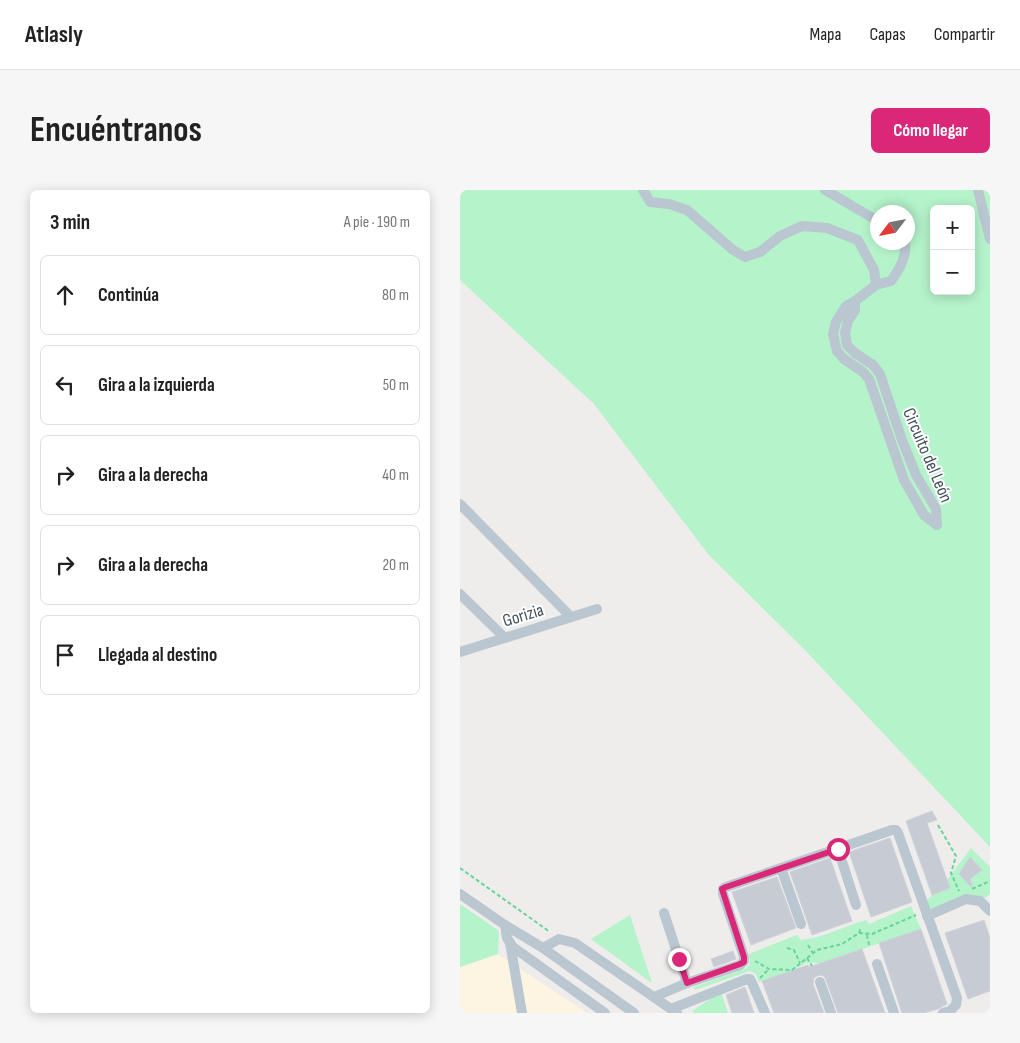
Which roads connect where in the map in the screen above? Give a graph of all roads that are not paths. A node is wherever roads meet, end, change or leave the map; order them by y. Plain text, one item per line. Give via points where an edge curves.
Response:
1 (643, 190) edge
2 (824, 190) edge
3 (978, 190) edge
4 (870, 216) edge
5 (990, 239) edge
6 (906, 250) edge
7 (876, 285) junction
8 (855, 301) junction
9 (460, 504) edge
10 (460, 594) edge
11 (597, 609) dead end
12 (571, 617) junction
13 (505, 638) junction
14 (460, 652) edge
15 (838, 849) junction
16 (781, 868) junction
17 (460, 894) edge
18 (856, 905) dead end
19 (989, 911) edge
20 (664, 913) dead end
21 (926, 914) junction
22 (801, 924) dead end
23 (505, 925) junction
24 (510, 943) junction
25 (543, 948) junction
26 (877, 964) dead end
27 (820, 982) dead end
28 (687, 983) junction
29 (654, 997) junction
30 (674, 1011) edge
31 (522, 1013) edge
32 (606, 1013) edge
33 (634, 1013) edge
34 (765, 1013) edge
35 (831, 1013) edge
36 (894, 1013) edge
37 (942, 1013) edge

1 - 7 street via 650,202 687,210 745,257 760,252 780,236 802,226 827,228 858,240 874,270
2 - 4 street
3 - 5 street
6 - 7 street, Circuito del León via 891,281
7 - 8 street, Circuito del León
8 - 8 street, Circuito del León via 846,306 836,322 833,334 837,351 869,379 904,480 924,515 937,525 936,509 916,475 880,374 847,345 845,333 855,310
9 - 12 street
10 - 13 street
11 - 12 street, Gorizia
12 - 13 street, Gorizia
13 - 14 street, Gorizia
15 - 16 street
15 - 18 street
15 - 21 street via 896,830
16 - 22 street
16 - 28 street via 722,889 744,962
17 - 23 street
19 - 21 street via 980,902 966,899
20 - 28 street
21 - 37 street via 957,998 956,1006
23 - 24 street
23 - 25 street
24 - 31 street
24 - 32 street
25 - 29 street via 559,939 575,943
25 - 33 street
26 - 36 street
27 - 35 street
28 - 29 street
29 - 30 street
30 - 34 street via 747,979 752,983

